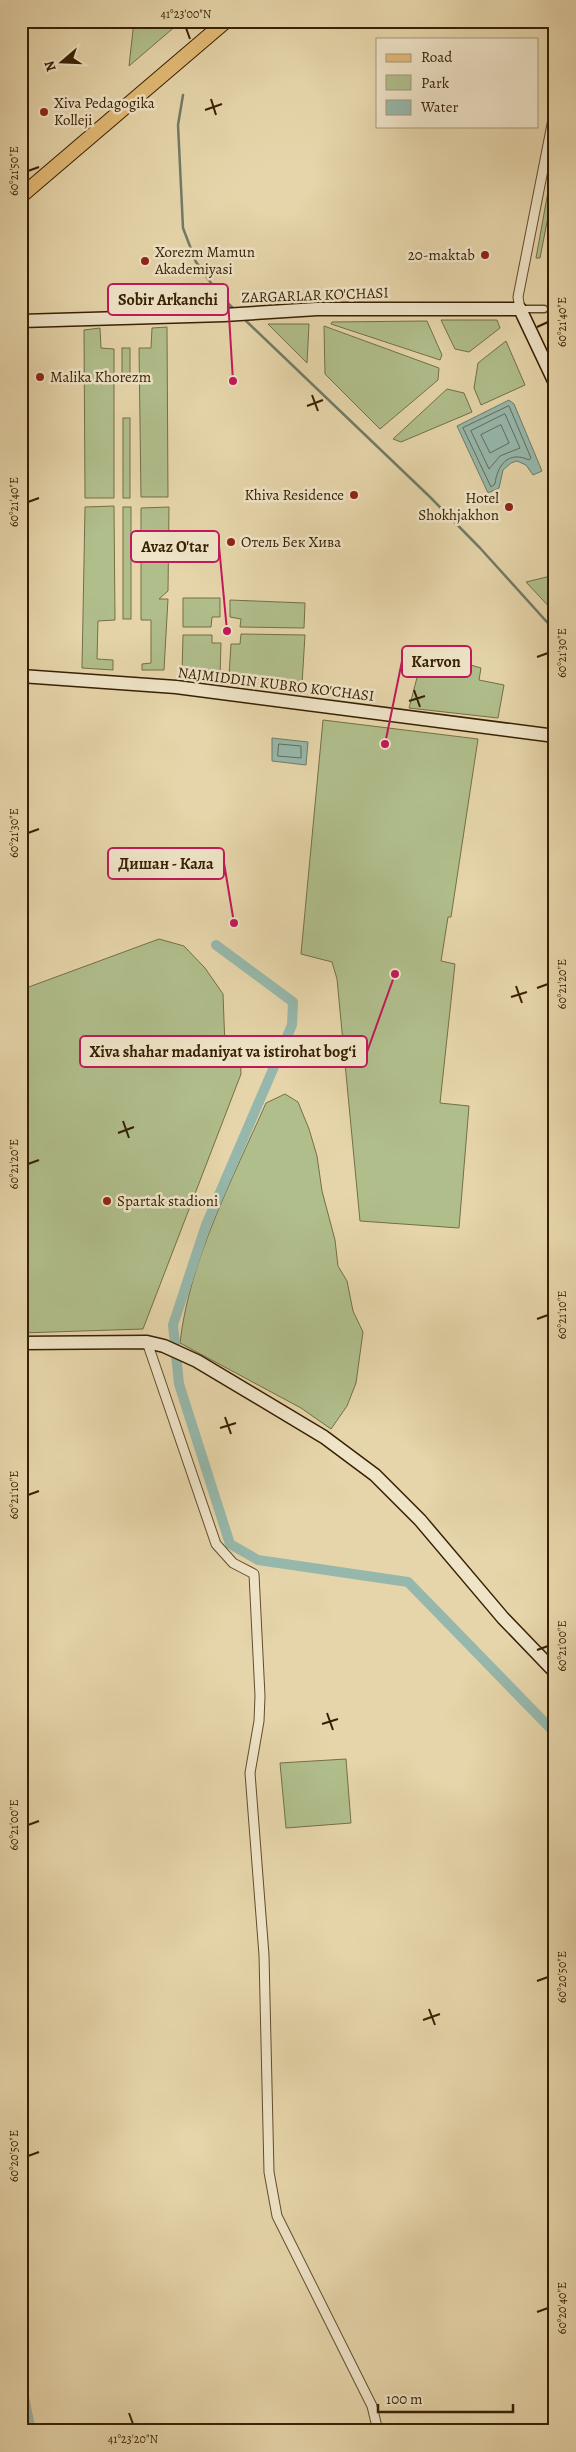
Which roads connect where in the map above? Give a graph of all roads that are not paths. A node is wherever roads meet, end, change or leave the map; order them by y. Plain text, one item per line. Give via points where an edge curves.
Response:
1 (226, 21) edge
2 (555, 109) edge
3 (21, 196) edge
4 (520, 309) junction
5 (544, 309) tunnel mouth
6 (21, 321) edge
7 (555, 383) edge
8 (21, 676) edge
9 (555, 736) edge
10 (147, 1342) junction
11 (21, 1343) edge
12 (555, 1672) edge
13 (378, 2431) edge

1 - 3 main road
2 - 4 street via 518,297
4 - 5 street
4 - 6 main road, ZARGARLAR KO'CHASI via 317,309
4 - 7 main road
8 - 9 main road, NAJMIDDIN KUBRO KO'CHASI via 176,688
10 - 11 main road
10 - 12 main road via 196,1360 324,1437 375,1475 420,1520
10 - 13 street via 216,1544 233,1563 254,1574 260,1696 250,1773 264,1955 269,2172 277,2216 372,2406

